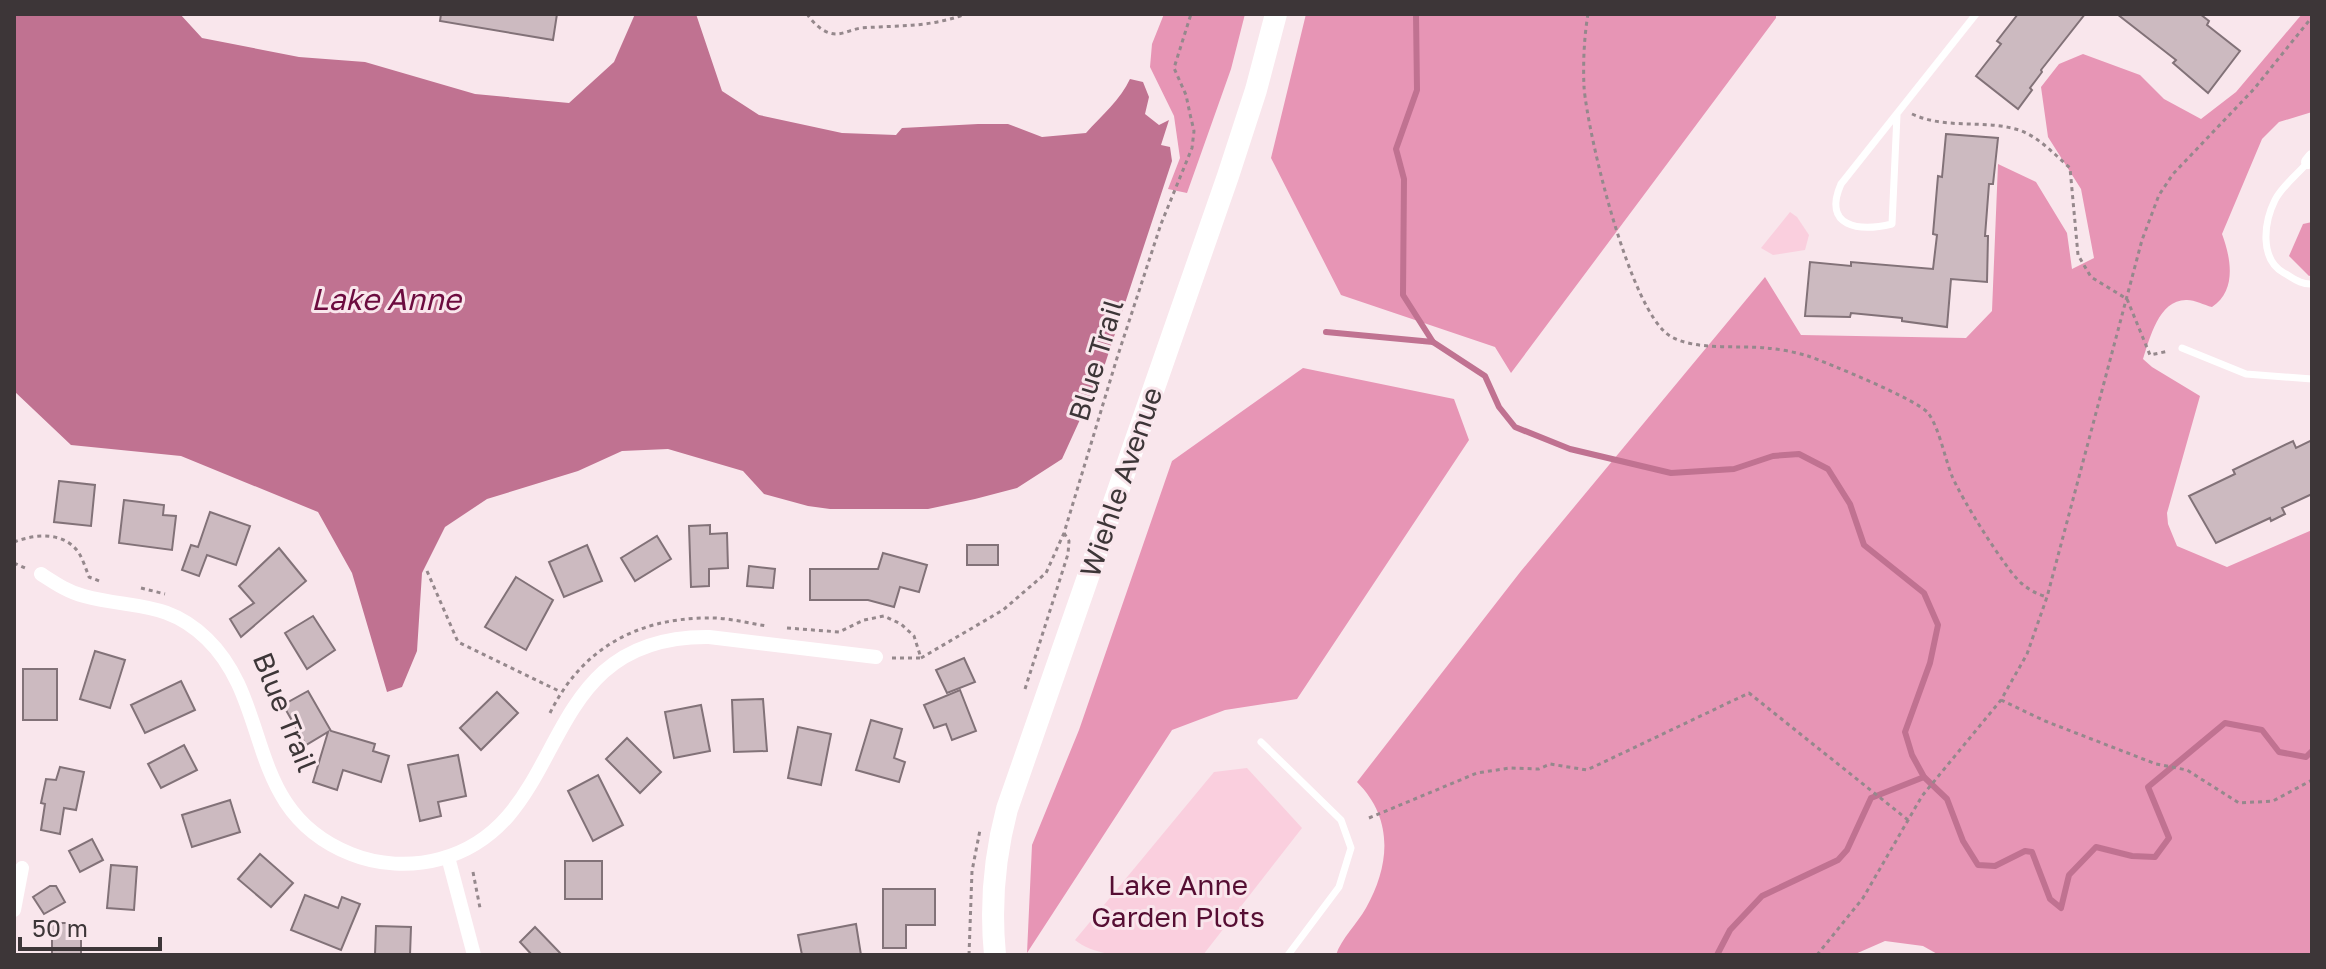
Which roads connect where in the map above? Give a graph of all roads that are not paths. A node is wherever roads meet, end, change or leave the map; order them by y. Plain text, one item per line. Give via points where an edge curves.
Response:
1 (1276, 14) edge
2 (1976, 14) edge
3 (1899, 112) junction
4 (2310, 160) edge
5 (2312, 284) edge
6 (2182, 348) road end
7 (2312, 379) edge
8 (41, 574) dead end
9 (876, 657) road end
10 (1261, 742) dead end
11 (448, 857) junction
12 (22, 868) dead end
13 (14, 910) edge
14 (474, 955) edge
15 (995, 955) edge
16 (1288, 955) edge

1 - 15 main road, Wiehle Avenue via 1228,176 1007,809 993,877
2 - 3 lane
3 - 3 lane via 1841,184 1834,201 1847,224 1892,224
4 - 5 lane via 2276,198 2266,248 2279,270 2304,285
6 - 7 lane via 2246,374
8 - 11 street via 82,596 166,612 207,639 236,680 273,783 286,805 319,837 361,858 385,863
9 - 11 street via 709,637 660,641 637,650 606,669 580,697 512,813 473,846
10 - 16 lane via 1341,820 1351,848 1339,887
11 - 14 street
12 - 13 street

